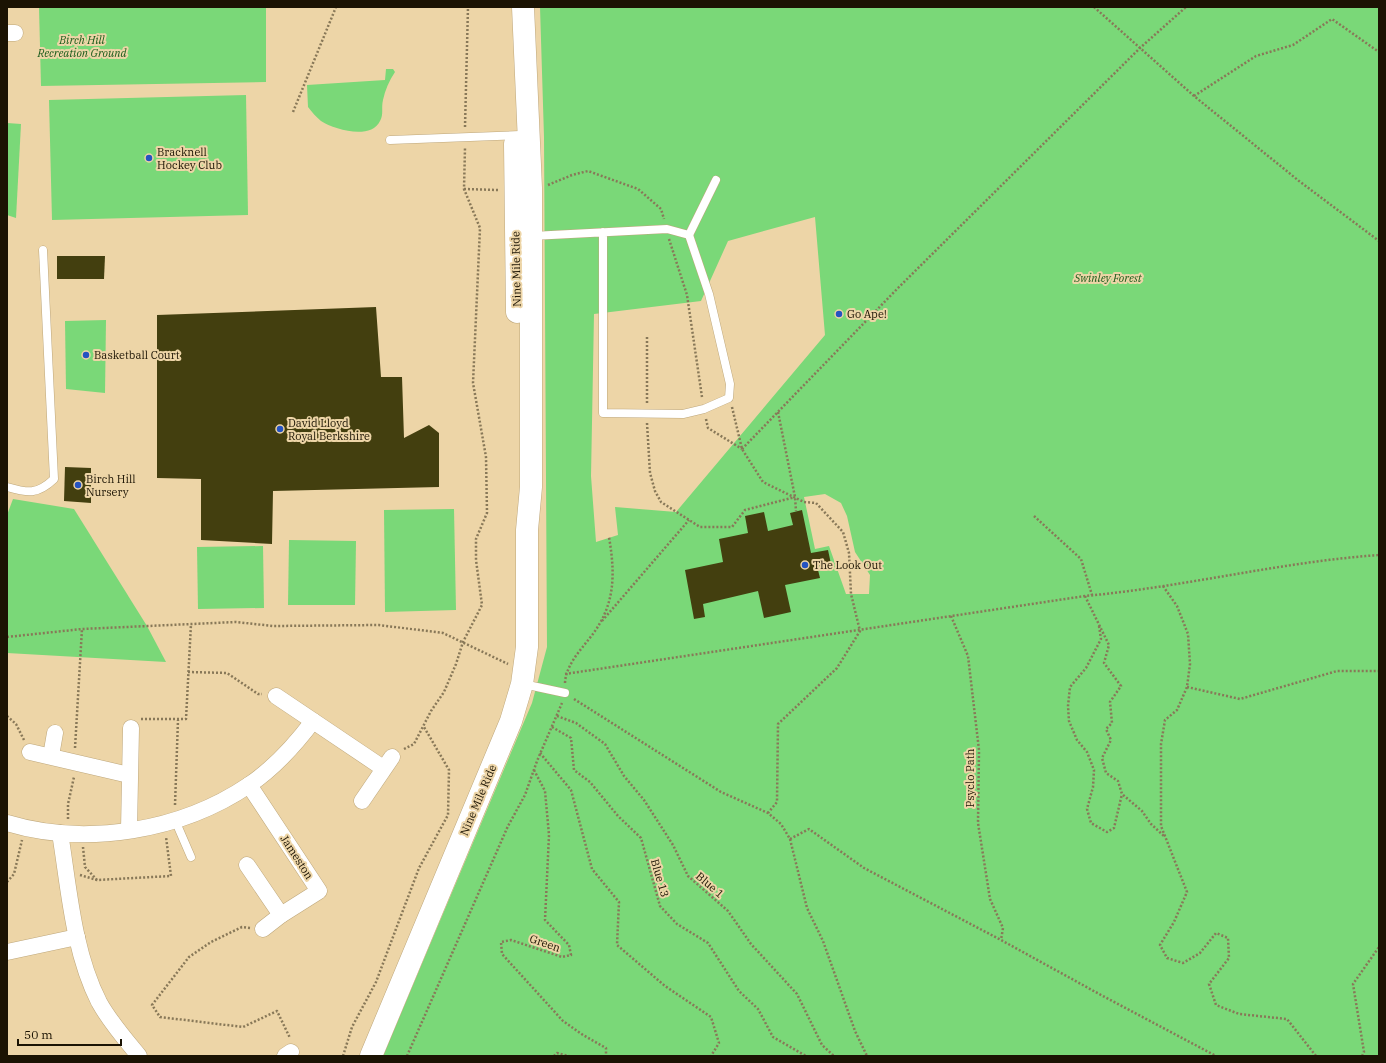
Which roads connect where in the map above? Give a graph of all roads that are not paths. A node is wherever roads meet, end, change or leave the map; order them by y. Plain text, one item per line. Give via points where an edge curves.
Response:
1 (512, 7) edge
2 (523, 7) edge
3 (522, 135) junction
4 (390, 140) dead end
5 (716, 180) dead end
6 (603, 232) junction
7 (689, 235) junction
8 (524, 237) junction
9 (43, 250) dead end
10 (7, 487) edge
11 (523, 678) junction
12 (565, 693) road end
13 (276, 696) road end
14 (313, 721) junction
15 (131, 728) road end
16 (55, 733) dead end
17 (30, 752) road end
18 (51, 756) junction
19 (129, 775) junction
20 (249, 785) junction
21 (362, 801) dead end
22 (169, 821) junction
23 (7, 823) edge
24 (129, 830) junction
25 (70, 833) junction
26 (191, 857) dead end
27 (248, 865) dead end
28 (281, 915) junction
29 (263, 929) road end
30 (77, 936) junction
31 (7, 952) edge
32 (139, 1056) edge
33 (371, 1056) edge

1 - 3 main road, Nine Mile Ride
2 - 3 main road, Nine Mile Ride
3 - 4 lane
3 - 8 main road, Nine Mile Ride
5 - 7 lane
6 - 7 lane via 667,229
6 - 7 lane via 603,413 683,414 704,409 730,398 730,384 709,294
6 - 8 lane
8 - 11 main road, Nine Mile Ride via 520,486 527,530 527,647
9 - 10 lane via 54,479 45,487 28,493
11 - 12 lane
11 - 33 main road, Nine Mile Ride via 511,721
13 - 14 street
14 - 20 street via 299,740
14 - 21 street via 388,762
15 - 19 street
16 - 18 street
17 - 18 street
18 - 19 street
19 - 24 street
20 - 22 street via 215,805
20 - 28 street, Jameston via 319,891
22 - 24 street
22 - 26 lane
23 - 25 street
24 - 25 street via 97,834
25 - 30 street
27 - 28 street
28 - 29 street, Jameston
30 - 31 street
30 - 32 street via 99,1002

